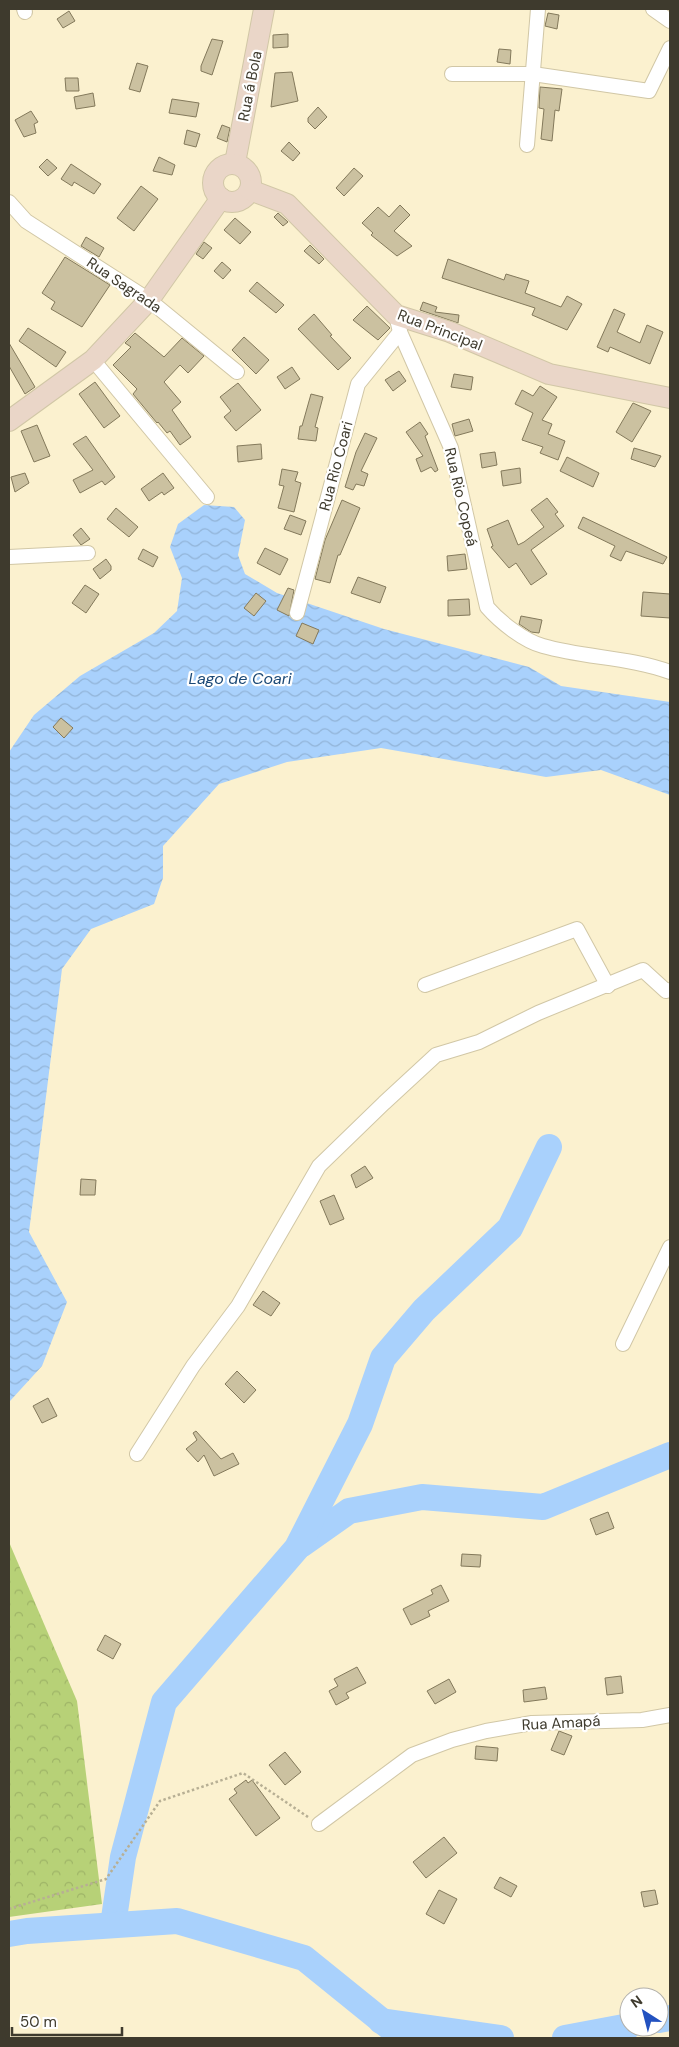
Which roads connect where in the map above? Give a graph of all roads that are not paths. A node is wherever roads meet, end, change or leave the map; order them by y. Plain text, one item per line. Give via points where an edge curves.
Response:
1 (264, 9) edge
2 (538, 9) edge
3 (653, 9) edge
4 (670, 21) edge
5 (670, 48) edge
6 (452, 74) dead end
7 (533, 74) junction
8 (527, 144) dead end
9 (235, 163) junction
10 (250, 190) junction
11 (220, 198) junction
12 (9, 202) edge
13 (149, 300) junction
14 (398, 324) junction
15 (93, 360) junction
16 (237, 372) dead end
17 (670, 398) edge
18 (9, 421) edge
19 (207, 497) dead end
20 (88, 553) dead end
21 (9, 556) edge
22 (297, 613) dead end
23 (670, 672) edge
24 (425, 985) dead end
25 (608, 986) junction
26 (670, 990) edge
27 (670, 1247) edge
28 (623, 1344) dead end
29 (137, 1454) dead end
30 (670, 1715) edge
31 (318, 1824) road end

1 - 9 street, Rua á Bola
2 - 7 street
3 - 4 street
5 - 7 street via 649,91
6 - 7 street
7 - 8 street
9 - 10 street via 250,175
9 - 11 street via 221,167 214,175 214,190
10 - 11 street via 235,202
10 - 14 street, Rua Principal via 287,204
11 - 13 street
12 - 13 street, Rua Sagrada via 26,221
13 - 15 street
13 - 16 street, Rua Sagrada
14 - 17 street, Rua Principal via 450,332 549,374
14 - 22 street, Rua Rio Coari via 358,384
14 - 23 street, Rua Rio Copeá via 451,448 487,607 500,622 542,646 646,663
15 - 18 street
15 - 19 street
20 - 21 street
24 - 25 street via 577,929
25 - 26 street via 644,970
25 - 29 street via 538,1013 479,1042 436,1055 325,1160 298,1200 238,1306 193,1366
27 - 28 street
30 - 31 street, Rua Amapá via 642,1720 532,1723 486,1730 452,1740 412,1755

